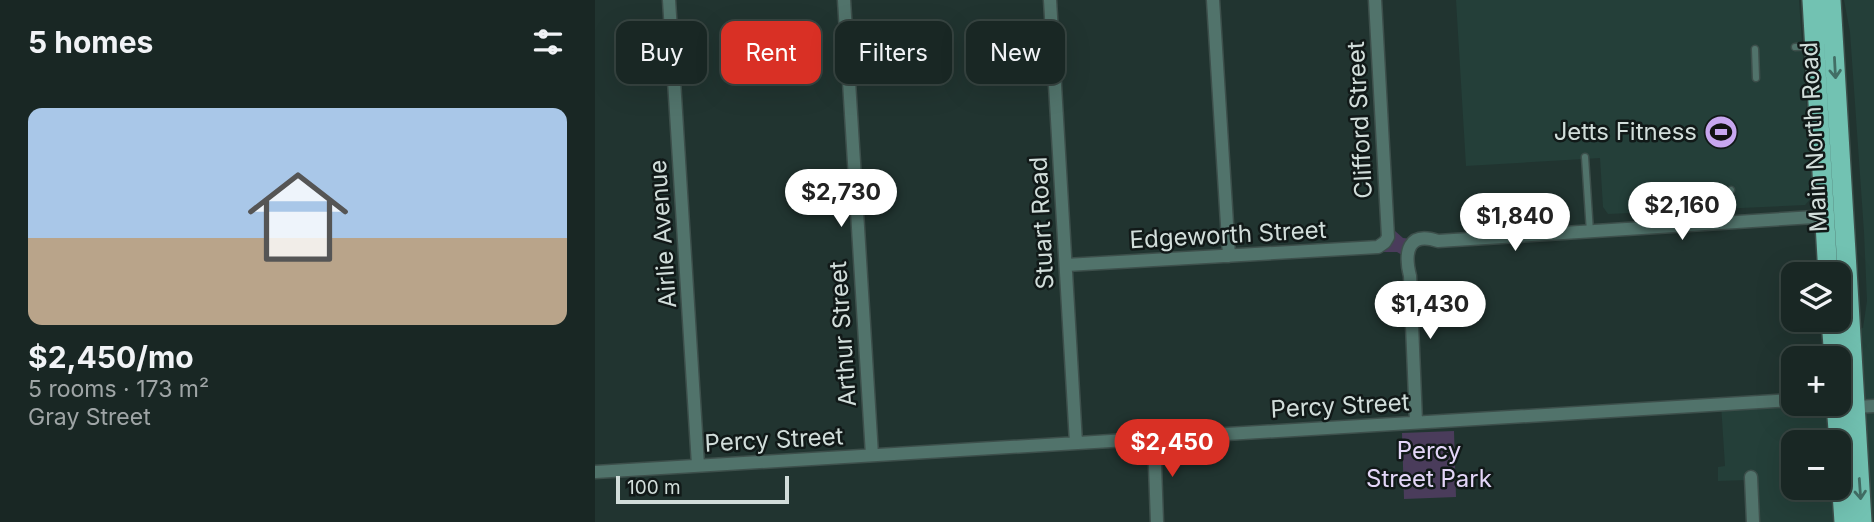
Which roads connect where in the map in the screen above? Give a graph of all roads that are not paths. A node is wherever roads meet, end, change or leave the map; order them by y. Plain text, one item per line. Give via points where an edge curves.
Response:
1 (669, 0) edge
2 (845, 0) edge
3 (1050, 0) edge
4 (1213, 0) edge
5 (1375, 0) edge
6 (1812, 0) edge
7 (1831, 0) edge
8 (1815, 46) junction
9 (1795, 47) dead end
10 (1755, 49) dead end
11 (1756, 78) dead end
12 (1585, 157) dead end
13 (1731, 191) dead end
14 (1679, 193) dead end
15 (1651, 195) dead end
16 (1834, 216) junction
17 (1654, 227) junction
18 (1590, 232) junction
19 (1388, 237) joint
20 (1229, 256) junction
21 (1830, 262) edge
22 (1066, 265) junction
23 (1843, 346) edge
24 (1781, 401) edge
25 (1855, 406) edge
26 (1416, 422) junction
27 (1841, 430) edge
28 (1154, 438) junction
29 (1076, 443) junction
30 (872, 455) junction
31 (698, 465) junction
32 (595, 472) edge
33 (1751, 477) dead end
34 (1842, 500) edge
35 (1157, 522) edge
36 (1753, 522) edge
37 (1844, 522) edge
38 (1862, 522) edge

1 - 31 street, Airlie Avenue
2 - 30 street, Arthur Street
3 - 22 street, Stuart Road
4 - 20 street
5 - 19 street, Clifford Street
6 - 8 highway, Main North Road
7 -> 16 highway, Main North Road
8 - 9 lane
8 - 16 highway, Main North Road
10 - 11 lane
12 - 18 lane
13 - 14 lane via 1717,202 1700,202
15 - 17 lane
16 - 17 street
16 - 21 highway, Main North Road
16 - 23 highway, Main North Road
17 - 18 street
18 - 26 street via 1417,240 1408,247
19 - 20 street, Edgeworth Street via 1378,247
20 - 22 street, Edgeworth Street
22 - 29 street, Stuart Road
24 - 26 street, Percy Street
25 - 27 highway, Main North Road
25 -> 38 highway, Main North Road
26 - 28 street, Percy Street
28 - 29 street, Percy Street
28 - 35 street
29 - 30 street, Percy Street
30 - 31 street, Percy Street
31 - 32 street, Percy Street
33 - 36 street
34 - 37 highway

